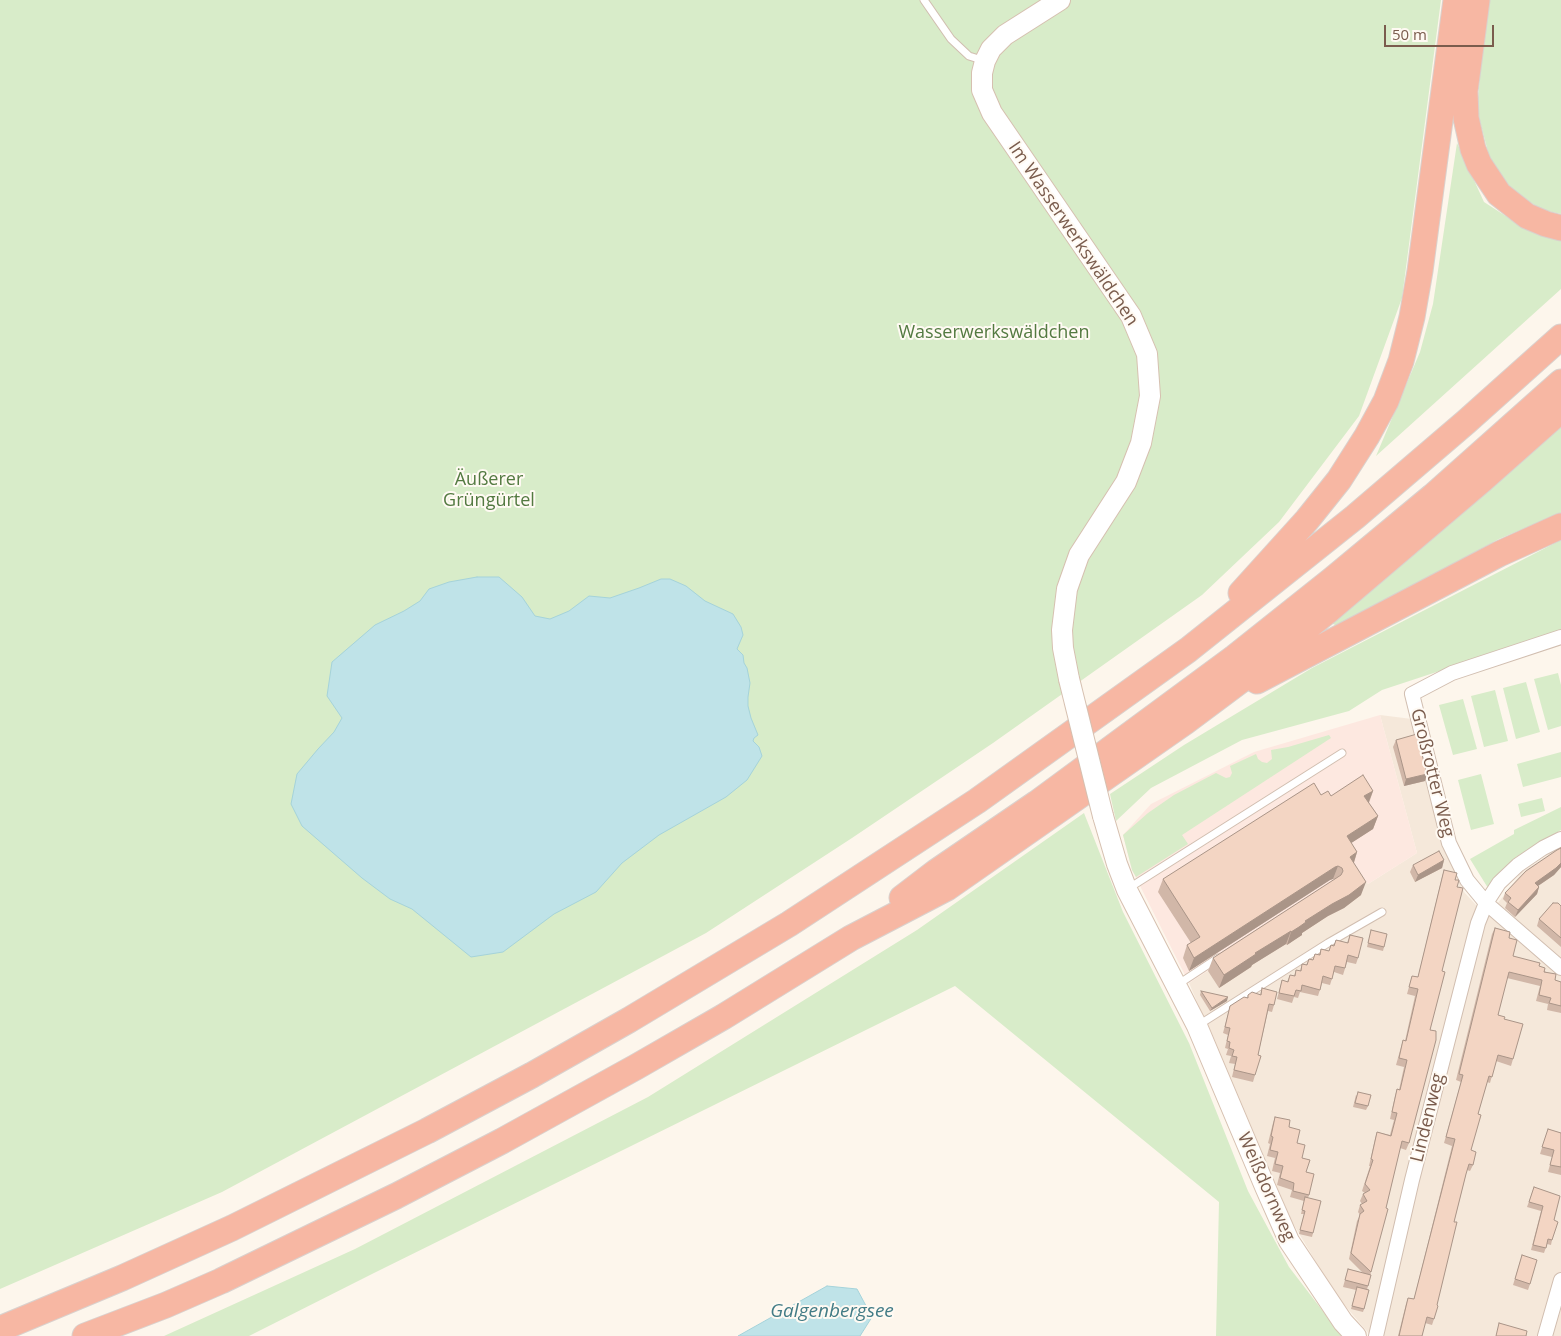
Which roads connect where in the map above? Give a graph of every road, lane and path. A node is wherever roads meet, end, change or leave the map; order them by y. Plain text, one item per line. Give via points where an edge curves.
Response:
1 (924, 0) edge
2 (1060, 0) edge
3 (1456, 0) edge
4 (1478, 0) edge
5 (985, 61) junction
6 (1561, 228) edge
7 (1561, 337) edge
8 (1561, 382) edge
9 (1561, 410) edge
10 (1561, 526) edge
11 (1561, 637) edge
12 (1188, 650) junction
13 (1186, 722) junction
14 (1342, 753) dead end
15 (1103, 816) joint
16 (1561, 838) edge
17 (1127, 890) junction
18 (1486, 902) junction
19 (1382, 912) dead end
20 (851, 938) junction
21 (1224, 954) edge
22 (1561, 968) edge
23 (1176, 985) junction
24 (1197, 1026) junction
25 (1561, 1280) edge
26 (0, 1330) edge
27 (85, 1336) edge
28 (1356, 1336) edge
29 (1376, 1336) edge
30 (1546, 1336) edge

1 - 5 lane via 951,39 969,56
2 - 5 street, Im Wasserwerkswäldchen via 1005,35 991,49
3 - 12 highway via 1412,317 1401,361 1386,401 1339,480 1307,520
4 - 6 highway via 1465,91 1466,118 1473,149 1499,194 1527,216
5 - 15 street, Im Wasserwerkswäldchen, bridge via 982,90 992,113 1132,316 1147,354 1150,396 1141,443 1126,482 1079,555 1067,589 1062,630 1069,679
7 - 12 highway via 1355,517
8 - 20 highway via 1433,496 1235,657 1037,803 936,872
9 - 13 highway via 1330,610
10 - 13 highway via 1499,554
11 - 18 street, Großrotter Weg via 1452,673 1412,694 1449,843 1467,880
12 - 26 highway via 977,801 881,865 789,924 532,1076 232,1228
13 - 20 highway via 947,888
14 - 17 lane
15 - 17 street, Weißdornweg
16 - 18 street, Lindenweg via 1518,865 1499,883
17 - 23 street, Weißdornweg
18 - 22 street, Großrotter Weg
18 - 29 street, Lindenweg via 1412,1180
19 - 24 lane
20 - 27 highway via 715,1022 502,1142 221,1281
21 - 23 lane
23 - 24 street, Weißdornweg
24 - 28 street, Weißdornweg via 1289,1241 1343,1322
25 - 30 street

